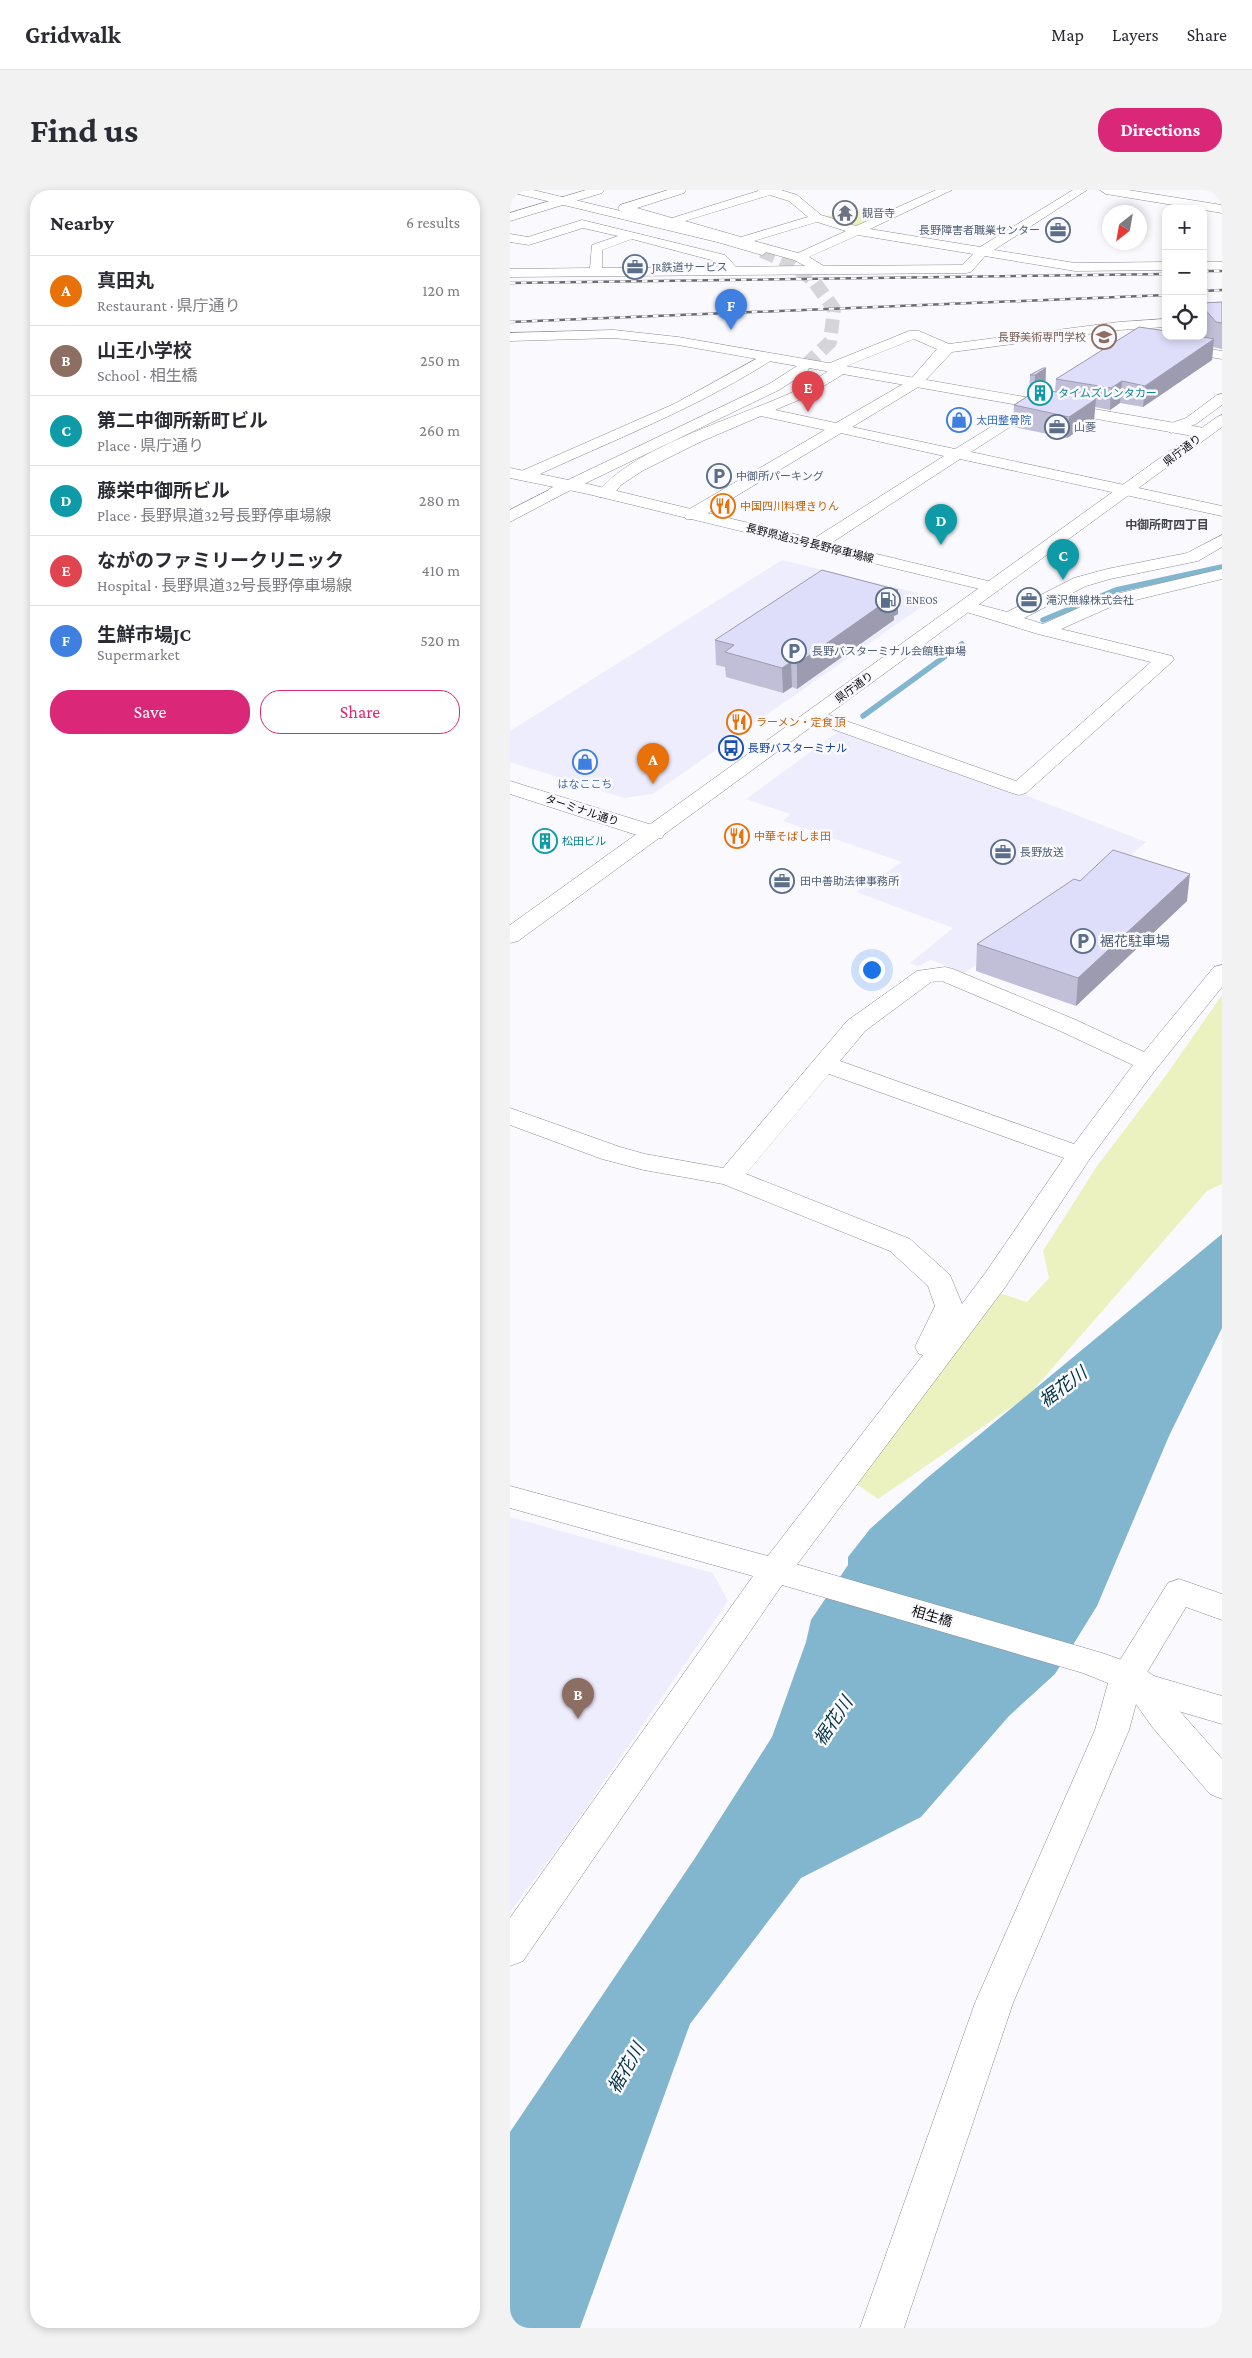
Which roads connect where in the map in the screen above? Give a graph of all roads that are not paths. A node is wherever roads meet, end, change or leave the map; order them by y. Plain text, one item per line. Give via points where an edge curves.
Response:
1 (518, 190) edge
2 (598, 190) edge
3 (680, 190) edge
4 (946, 190) edge
5 (1081, 190) edge
6 (1106, 190) edge
7 (770, 191) edge
8 (510, 196) edge
9 (563, 201) junction
10 (548, 205) junction
11 (1222, 209) edge
12 (510, 217) edge
13 (817, 218) junction
14 (674, 221) junction
15 (858, 231) junction
16 (632, 235) junction
17 (510, 238) edge
18 (743, 240) junction
19 (529, 241) junction
20 (762, 251) tunnel mouth
21 (514, 252) dead end
22 (981, 252) junction
23 (741, 254) tunnel mouth
24 (799, 257) junction
25 (1162, 266) edge
26 (1207, 266) edge
27 (1222, 266) edge
28 (732, 270) junction
29 (821, 270) junction
30 (510, 273) edge
31 (596, 273) junction
32 (1162, 323) edge
33 (1162, 324) edge
34 (510, 337) edge
35 (1135, 341) edge
36 (1164, 346) edge
37 (948, 348) junction
38 (1222, 355) edge
39 (767, 356) junction
40 (785, 365) tunnel mouth
41 (802, 369) tunnel mouth
42 (835, 369) junction
43 (915, 383) junction
44 (1057, 390) edge
45 (1222, 398) edge
46 (1036, 404) junction
47 (758, 411) junction
48 (1222, 420) edge
49 (839, 428) junction
50 (1171, 428) junction
51 (1204, 433) junction
52 (1222, 436) edge
53 (959, 454) junction
54 (514, 477) edge
55 (561, 486) junction
56 (1128, 490) junction
57 (605, 494) junction
58 (1222, 511) edge
59 (692, 515) junction
60 (510, 517) edge
61 (1222, 540) edge
62 (816, 545) junction
63 (1222, 574) edge
64 (979, 597) junction
65 (1008, 619) junction
66 (1044, 630) junction
67 (814, 716) junction
68 (510, 787) edge
69 (654, 833) junction
70 (510, 936) edge
71 (1222, 972) edge
72 (823, 1063) junction
73 (1148, 1063) junction
74 (510, 1116) edge
75 (1078, 1155) junction
76 (729, 1178) junction
77 (898, 1408) junction
78 (510, 1497) edge
79 (790, 1575) junction
80 (1222, 1607) edge
81 (1135, 1682) junction
82 (1222, 1710) edge
83 (1222, 1784) edge
84 (510, 1949) edge
85 (882, 2328) edge

1 - 9 main road
2 - 9 main road
3 - 14 main road via 624,208
4 - 15 main road
5 - 22 main road
6 - 11 main road
7 - 13 main road via 794,198
7 - 14 main road
8 - 10 main road
9 - 10 main road
9 - 20 main road
10 - 12 main road
10 - 23 main road
13 - 15 main road
13 - 18 main road
14 - 18 main road
15 - 22 main road
15 - 24 main road
16 - 19 main road via 582,224
16 - 28 main road via 720,258
16 - 31 main road via 596,248
17 - 19 main road
18 - 24 main road
19 - 21 main road
22 - 25 main road via 1075,267
22 - 29 main road via 966,269
24 - 29 main road
26 - 27 main road
28 - 29 main road
28 - 31 main road
30 - 31 main road
32 - 37 main road
33 - 35 main road
34 - 39 main road via 625,335
36 - 38 main road
37 - 42 main road via 914,334 863,353
37 - 43 main road
39 - 42 main road
39 - 54 main road via 736,377 664,414
40 - 55 main road via 728,396 579,464 563,475
41 - 55 main road via 774,386
42 - 43 main road
42 - 47 main road via 802,394
43 - 46 main road
43 - 49 main road
44 - 46 main road
45 - 50 main road via 1191,421
46 - 50 main road
46 - 53 main road
47 - 49 main road
47 - 57 main road via 634,468 608,486
48 - 51 main road, 県庁通り
49 - 53 main road
49 - 59 main road
50 - 51 main road
51 - 52 main road
51 - 56 main road, 県庁通り
53 - 56 main road
53 - 62 main road
54 - 55 main road, 長野県道32号長野停車場線
55 - 57 main road, 長野県道32号長野停車場線
55 - 60 main road
55 - 64 main road, 長野県道32号長野停車場線
56 - 58 main road
56 - 64 main road, 県庁通り
57 - 59 main road, 長野県道32号長野停車場線
59 - 62 main road, 長野県道32号長野停車場線
61 - 65 main road via 1192,556 1080,582
62 - 64 main road, 長野県道32号長野停車場線
63 - 66 main road via 1109,601
64 - 65 main road
64 - 67 main road, 県庁通り
65 - 66 main road
66 - 67 main road via 1165,660 1019,789
67 - 69 main road, 県庁通り
68 - 69 main road, ターミナル通り
69 - 70 main road, 県庁通り
71 - 73 main road
72 - 73 main road via 856,1026 926,976 945,974
72 - 75 main road
72 - 76 main road
73 - 75 main road
74 - 76 main road via 611,1153
75 - 77 main road via 996,1279
76 - 77 main road via 900,1245 940,1282 950,1306
77 - 79 main road
78 - 79 main road, 相生橋
79 - 81 main road, 相生橋 via 1090,1662
79 - 84 main road
80 - 81 main road via 1179,1592
81 - 82 main road, 相生橋
81 - 83 main road
81 - 85 main road via 994,2003

